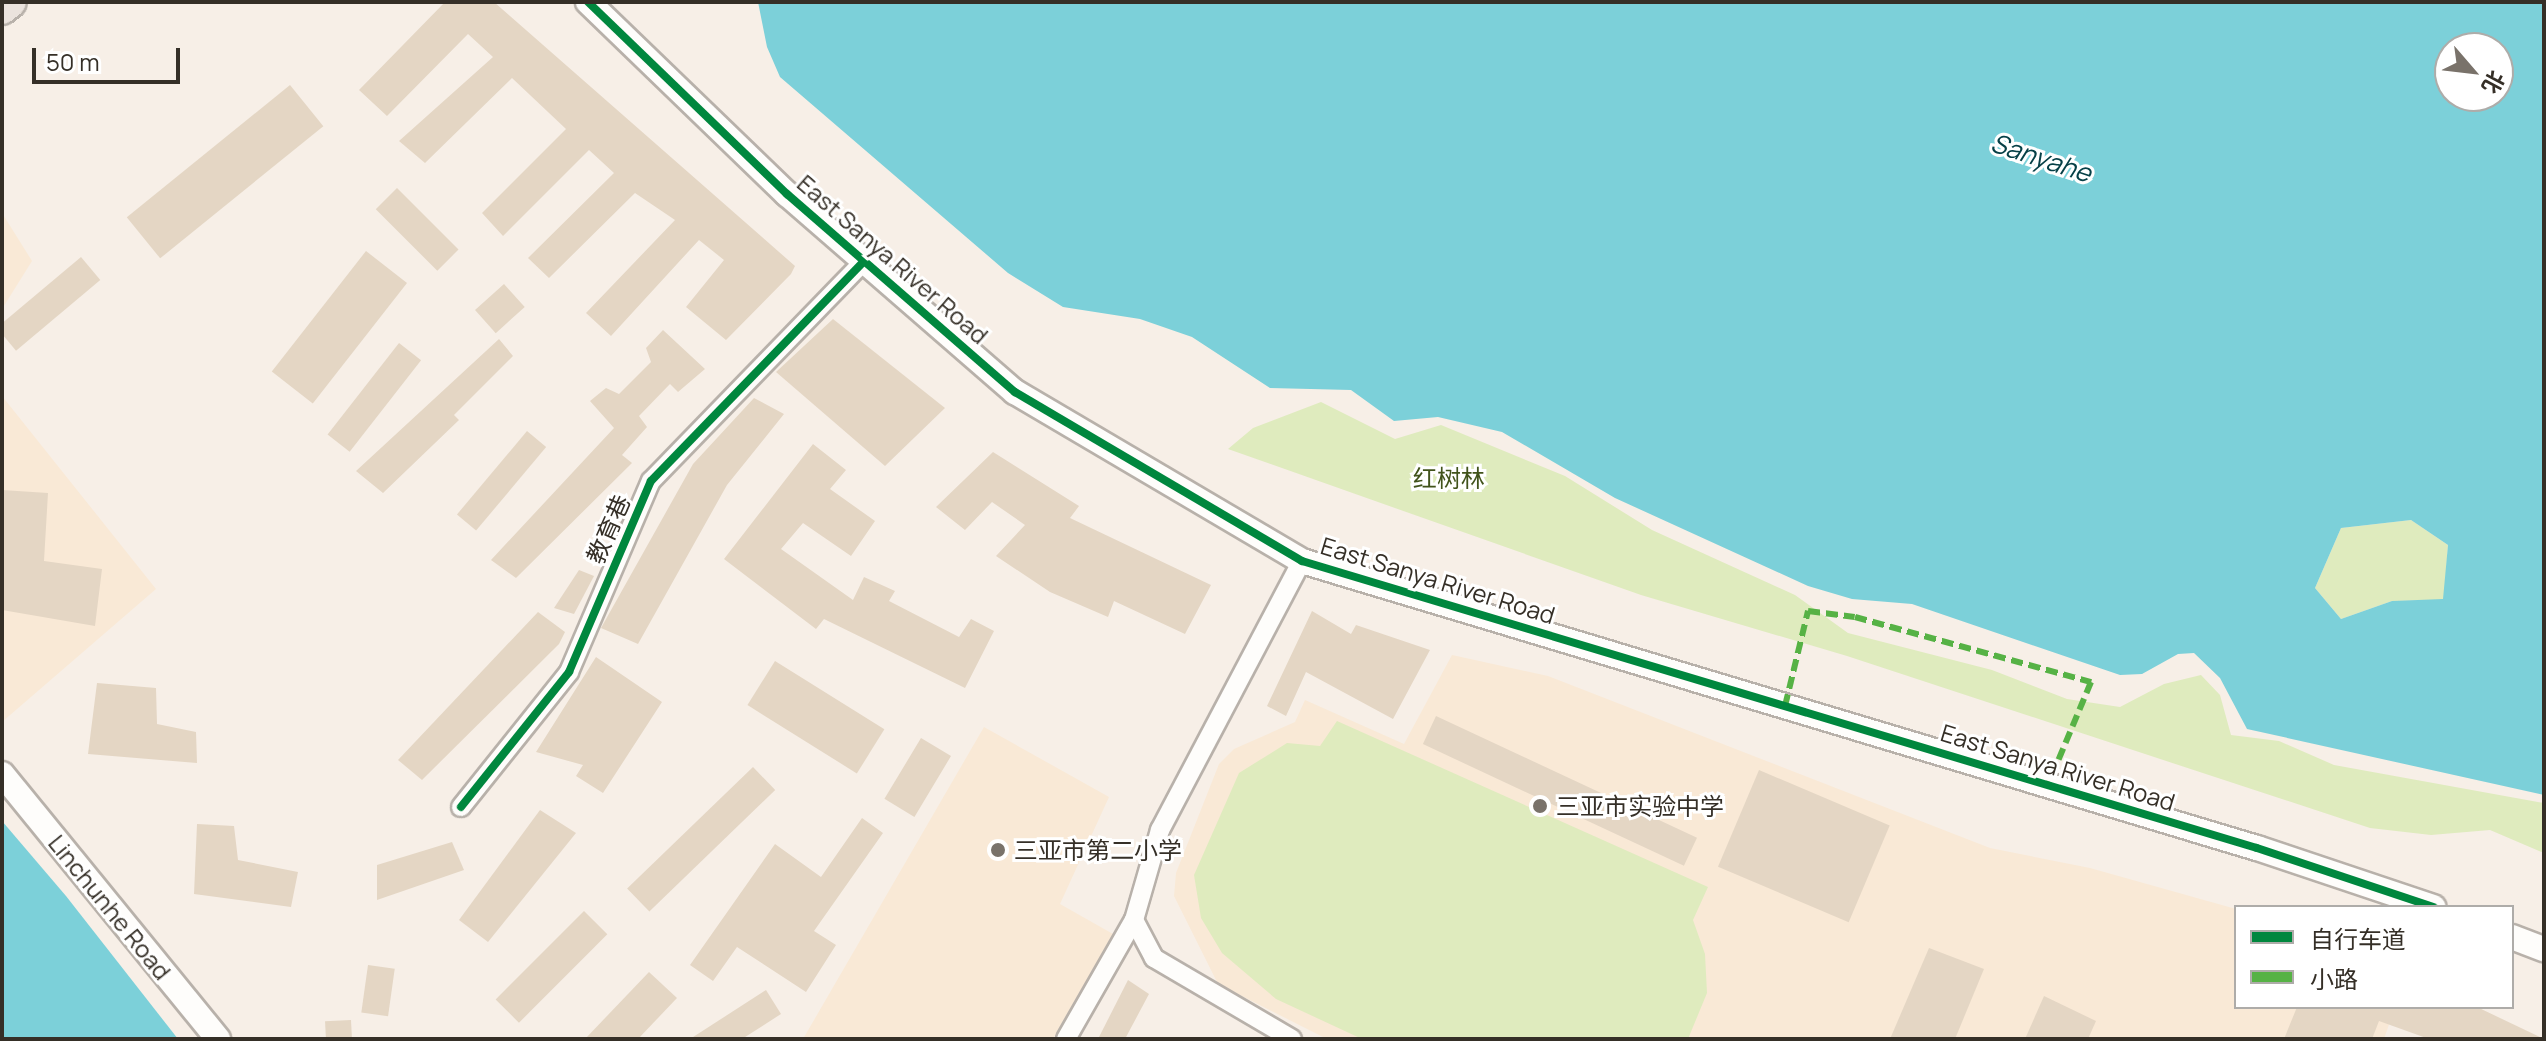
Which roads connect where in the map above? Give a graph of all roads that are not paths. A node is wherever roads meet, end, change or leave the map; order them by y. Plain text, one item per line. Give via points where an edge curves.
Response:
1 (11, 2) edge
2 (588, 2) edge
3 (2, 9) edge
4 (864, 261) junction
5 (1302, 561) junction
6 (2, 774) edge
7 (461, 807) dead end
8 (2427, 905) edge
9 (1134, 920) junction
10 (2514, 938) edge
11 (2544, 949) edge
12 (218, 1039) edge
13 (1066, 1039) edge
14 (1292, 1039) edge

1 - 3 main road
2 - 4 street, East Sanya River Road
4 - 5 street, East Sanya River Road via 1015,392
4 - 7 street, 教育巷 via 651,481 569,672
5 - 8 street, East Sanya River Road via 2242,843
5 - 9 street via 1160,830
6 - 12 street, Linchunhe Road
9 - 13 street
9 - 14 street via 1154,958
10 - 11 street

